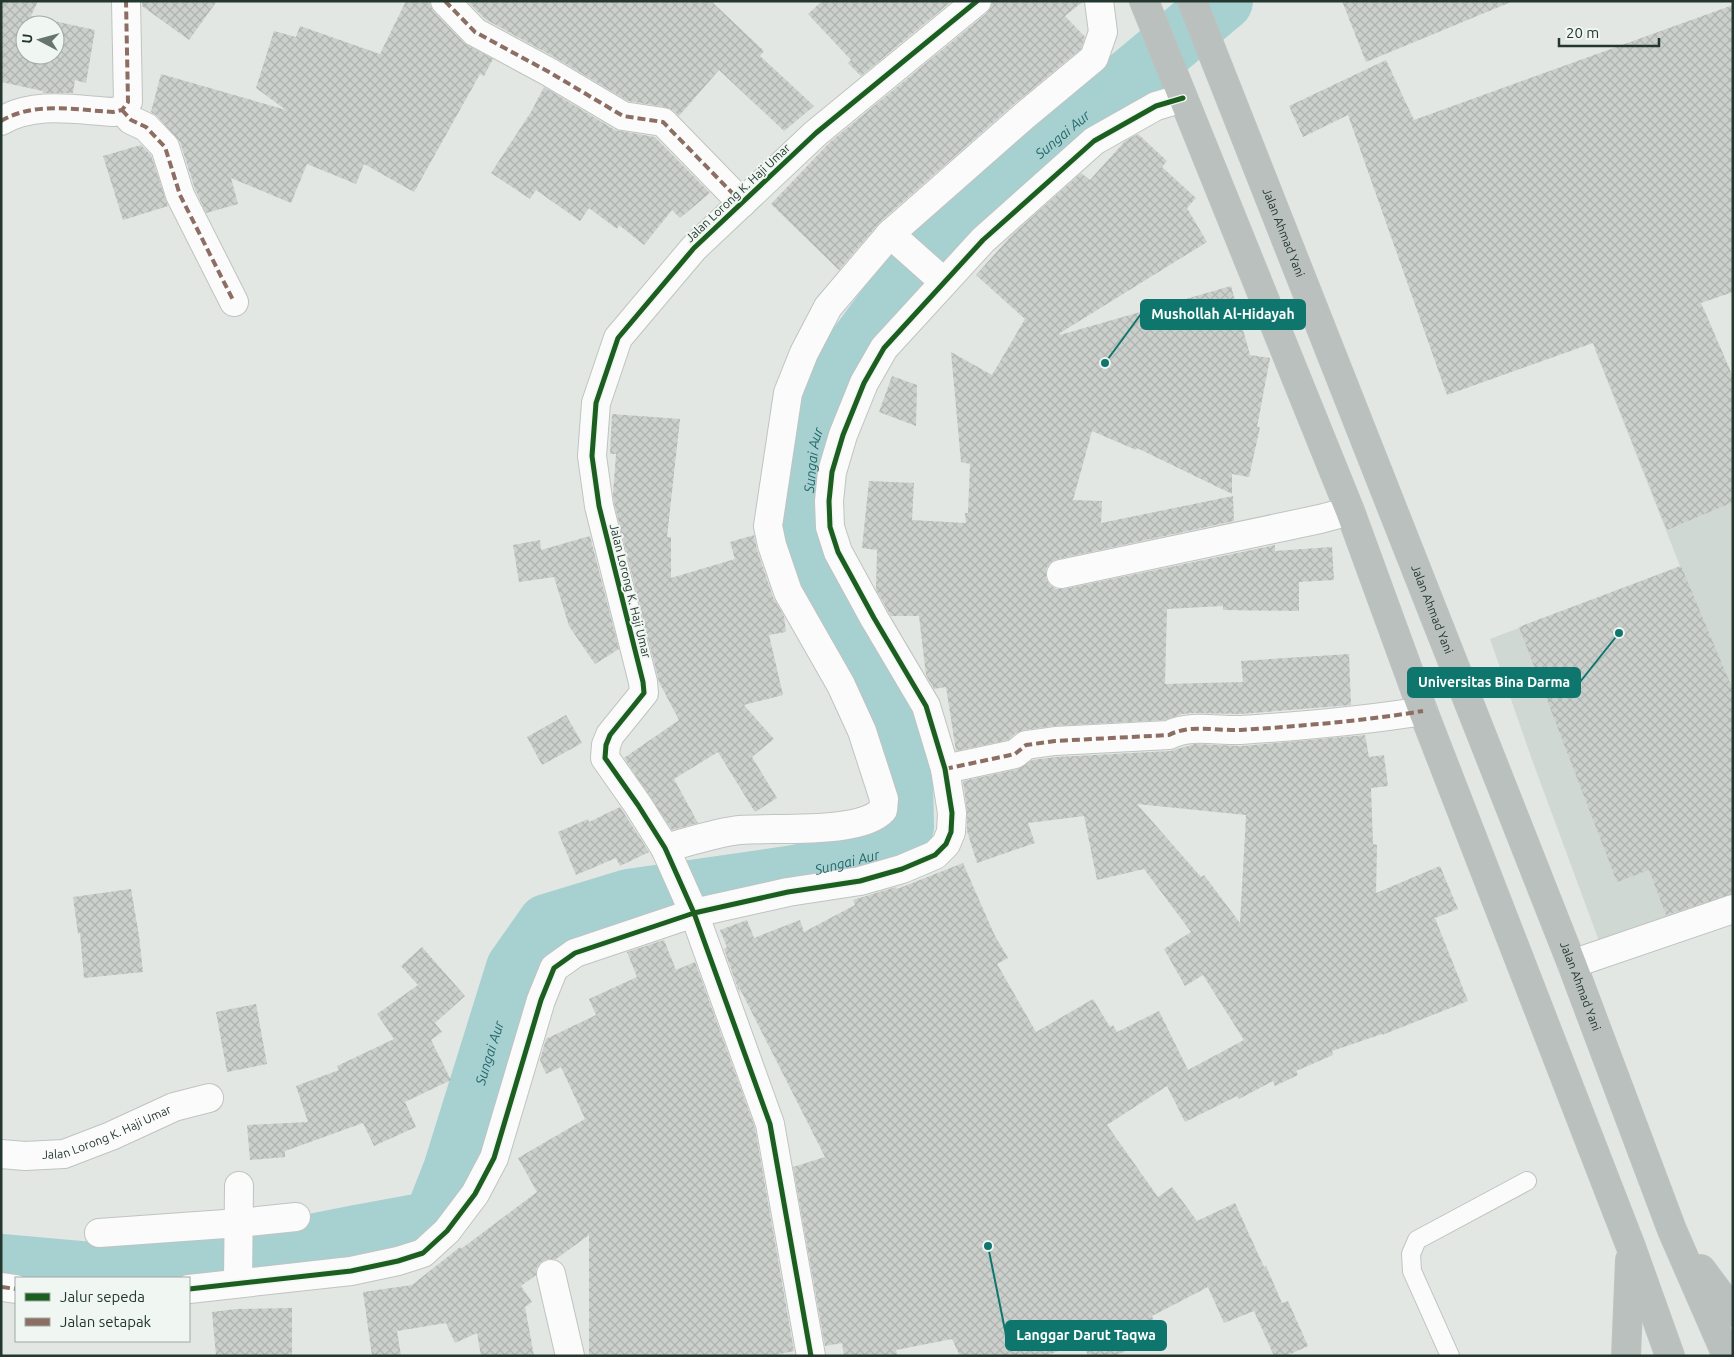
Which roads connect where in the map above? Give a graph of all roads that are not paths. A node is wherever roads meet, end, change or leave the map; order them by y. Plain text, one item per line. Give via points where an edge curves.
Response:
1 (126, 1) edge
2 (445, 1) edge
3 (976, 1) edge
4 (1099, 1) edge
5 (1144, 1) edge
6 (1192, 1) edge
7 (1182, 96) junction
8 (122, 110) junction
9 (1, 121) edge
10 (742, 203) junction
11 (893, 237) junction
12 (937, 275) junction
13 (234, 302) dead end
14 (1350, 511) junction
15 (1061, 574) dead end
16 (1423, 711) junction
17 (945, 768) junction
18 (667, 854) junction
19 (1733, 909) edge
20 (693, 910) junction
21 (1572, 964) junction
22 (209, 1098) dead end
23 (1, 1154) edge
24 (1527, 1181) dead end
25 (239, 1186) dead end
26 (296, 1217) dead end
27 (238, 1230) junction
28 (1672, 1230) junction
29 (99, 1234) dead end
30 (1631, 1247) junction
31 (551, 1274) dead end
32 (238, 1277) junction
33 (190, 1290) edge
34 (1733, 1312) edge
35 (570, 1356) edge
36 (811, 1356) edge
37 (1450, 1356) edge
38 (1626, 1356) edge
39 (1670, 1356) edge
40 (1727, 1356) edge

1 - 8 street via 128,102
2 - 10 street via 476,32 623,116 663,122
3 - 10 street, Jalan Lorong K. Haji Umar via 816,133
4 - 11 street via 1103,32 1094,58 1023,117
5 - 7 highway
6 - 21 highway, Jalan Ahmad Yani
7 - 12 street via 1156,106 1094,141 983,240
7 - 14 highway
8 - 9 street via 48,108 13,114
8 - 13 street via 131,120 146,127 165,147 180,195
10 - 18 street, Jalan Lorong K. Haji Umar via 694,248 618,338 596,403 592,456 599,506 644,693 610,735 606,758
11 - 12 street
11 - 18 street via 828,307 804,353 788,393 768,526 788,592 862,731 884,799 883,810 877,817 848,826 738,830
12 - 17 street via 884,348 864,383 832,472 830,527 838,552 926,706
14 - 15 street
14 - 16 highway
16 - 17 street via 1350,722 1238,730 1179,730 1169,735 1055,741 1026,745 1015,754
16 - 30 highway
17 - 20 street via 952,813 951,832 946,844 935,855 860,881
18 - 20 street, Jalan Lorong K. Haji Umar
19 - 21 street
20 - 32 street via 574,953 554,968 541,1000 494,1158 475,1194 447,1231 423,1252 351,1271
20 - 36 street, Jalan Lorong K. Haji Umar via 770,1124
21 - 28 highway, Jalan Ahmad Yani
22 - 23 street, Jalan Lorong K. Haji Umar via 174,1107 64,1154
24 - 37 lane via 1417,1240 1411,1254 1412,1271
25 - 27 street
26 - 27 street
27 - 29 street
27 - 32 street
28 - 34 highway
28 - 40 highway, Jalan Ahmad Yani
30 - 38 highway
30 - 39 highway
31 - 35 street
32 - 33 street

